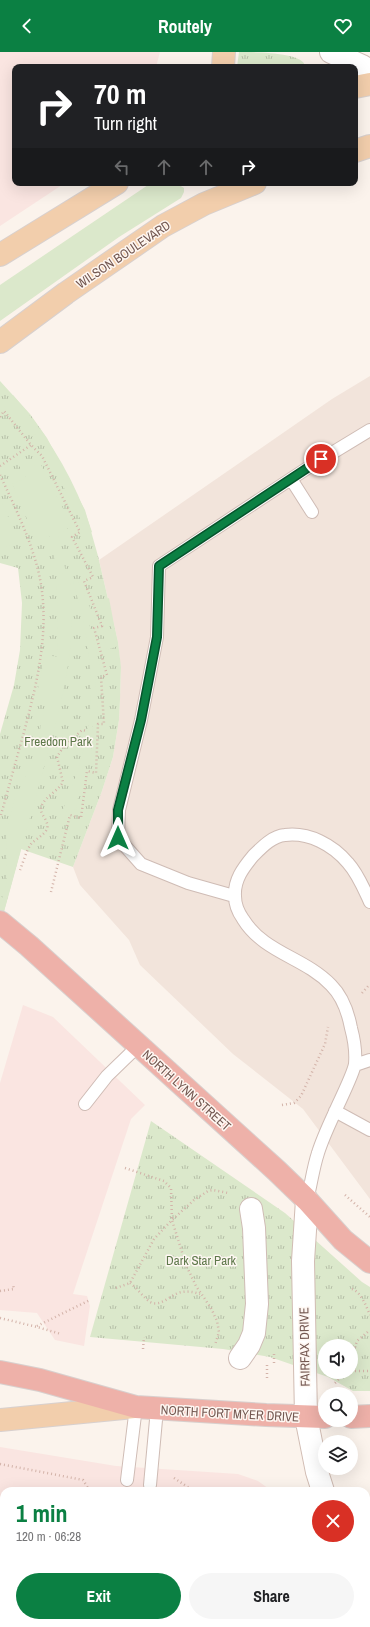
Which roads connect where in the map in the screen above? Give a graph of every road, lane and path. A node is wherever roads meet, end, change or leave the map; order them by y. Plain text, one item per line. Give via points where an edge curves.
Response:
1 (224, 52) edge
2 (332, 52) edge
3 (223, 64) edge
4 (370, 71) edge
5 (370, 84) edge
6 (358, 86) edge
7 (370, 146) edge
8 (358, 149) edge
9 (112, 186) edge
10 (239, 186) edge
11 (229, 188) edge
12 (0, 255) edge
13 (0, 342) edge
14 (0, 417) edge
15 (370, 430) edge
16 (31, 445) junction
17 (0, 466) edge
18 (0, 476) edge
19 (291, 479) junction
20 (312, 512) dead end
21 (87, 731) dead end
22 (0, 818) edge
23 (20, 870) dead end
24 (51, 892) dead end
25 (234, 896) junction
26 (370, 902) edge
27 (0, 922) edge
28 (370, 984) edge
29 (370, 988) edge
30 (366, 990) junction
31 (357, 997) dead end
32 (328, 1023) dead end
33 (138, 1046) junction
34 (370, 1060) edge
35 (355, 1065) junction
36 (85, 1104) dead end
37 (282, 1104) dead end
38 (335, 1111) junction
39 (370, 1130) edge
40 (124, 1168) dead end
41 (228, 1193) dead end
42 (345, 1195) dead end
43 (307, 1200) junction
44 (251, 1209) dead end
45 (370, 1217) edge
46 (172, 1220) junction
47 (370, 1262) edge
48 (130, 1282) junction
49 (13, 1285) dead end
50 (116, 1288) dead end
51 (352, 1289) dead end
52 (0, 1291) edge
53 (200, 1294) junction
54 (90, 1300) dead end
55 (370, 1315) edge
56 (0, 1318) edge
57 (37, 1327) junction
58 (370, 1330) edge
59 (61, 1334) dead end
60 (144, 1338) dead end
61 (358, 1341) edge
62 (215, 1345) dead end
63 (143, 1349) dead end
64 (240, 1358) dead end
65 (0, 1364) edge
66 (267, 1364) dead end
67 (358, 1371) edge
68 (370, 1371) edge
69 (0, 1372) edge
70 (267, 1379) dead end
71 (339, 1379) edge
72 (40, 1380) junction
73 (335, 1383) dead end
74 (147, 1408) junction
75 (370, 1416) edge
76 (315, 1417) edge
77 (358, 1417) edge
78 (0, 1420) edge
79 (0, 1464) edge
80 (174, 1478) dead end
81 (127, 1480) dead end
82 (150, 1485) dead end
83 (87, 1487) edge
84 (188, 1487) edge
85 (322, 1487) edge

1 - 3 main road
2 - 4 street
5 - 6 main road
7 - 8 main road
9 - 12 main road
10 - 11 main road, WILSON BOULEVARD
11 - 13 main road, WILSON BOULEVARD via 163,226
14 - 16 path via 4,411
15 - 19 lane
16 - 17 path
16 - 24 path via 42,456 80,532 72,537 93,577 84,582 102,626 94,628 107,675 101,677 104,724 98,724 96,773 87,771 81,818 70,815
18 - 22 path via 33,555 39,575 44,614 36,684
19 - 20 lane
19 - 25 lane via 159,566 157,637 141,720 118,810 118,838 140,864 188,883
21 - 23 path via 82,730 57,757 63,782 42,804 41,811 47,828 30,845
25 - 26 lane via 237,881 246,864 265,844 284,835 312,837 336,851 349,863
25 - 35 lane via 239,913 259,938 309,968 330,984 341,998 350,1018
27 - 33 highway, NORTH LYNN STREET
28 - 30 path
29 - 30 path
30 - 31 path
32 - 37 path via 326,1042 302,1096 294,1103
33 - 36 lane via 107,1076
33 - 43 highway, NORTH LYNN STREET
34 - 35 lane
35 - 38 lane
38 - 39 lane
38 - 43 lane via 318,1153
40 - 46 path via 169,1185 172,1192
41 - 46 path via 208,1191
42 - 45 path
43 - 47 highway, NORTH LYNN STREET via 343,1240
43 - 76 street, FAIRFAX DRIVE via 303,1260
44 - 64 street via 257,1304 254,1333
46 - 48 path via 154,1239
46 - 53 path via 186,1265
48 - 50 path
48 - 53 path via 155,1304 180,1292
49 - 52 path via 14,1289
51 - 55 path via 362,1299
53 - 62 path via 211,1308 217,1322 219,1332
54 - 57 path
56 - 57 path
57 - 59 path
58 - 61 path
60 - 63 path
65 - 72 main road, NORTH FORT MYER DRIVE
66 - 70 path
67 - 68 path
69 - 72 highway, NORTH FORT MYER DRIVE
71 - 73 path
72 - 74 highway, NORTH FORT MYER DRIVE
74 - 76 highway, NORTH FORT MYER DRIVE
74 - 78 main road, NORTH FORT MYER DRIVE
74 - 81 lane
74 - 82 lane
75 - 77 highway
76 - 85 street, FAIRFAX DRIVE via 317,1472
79 - 83 path via 83,1480
80 - 84 path

